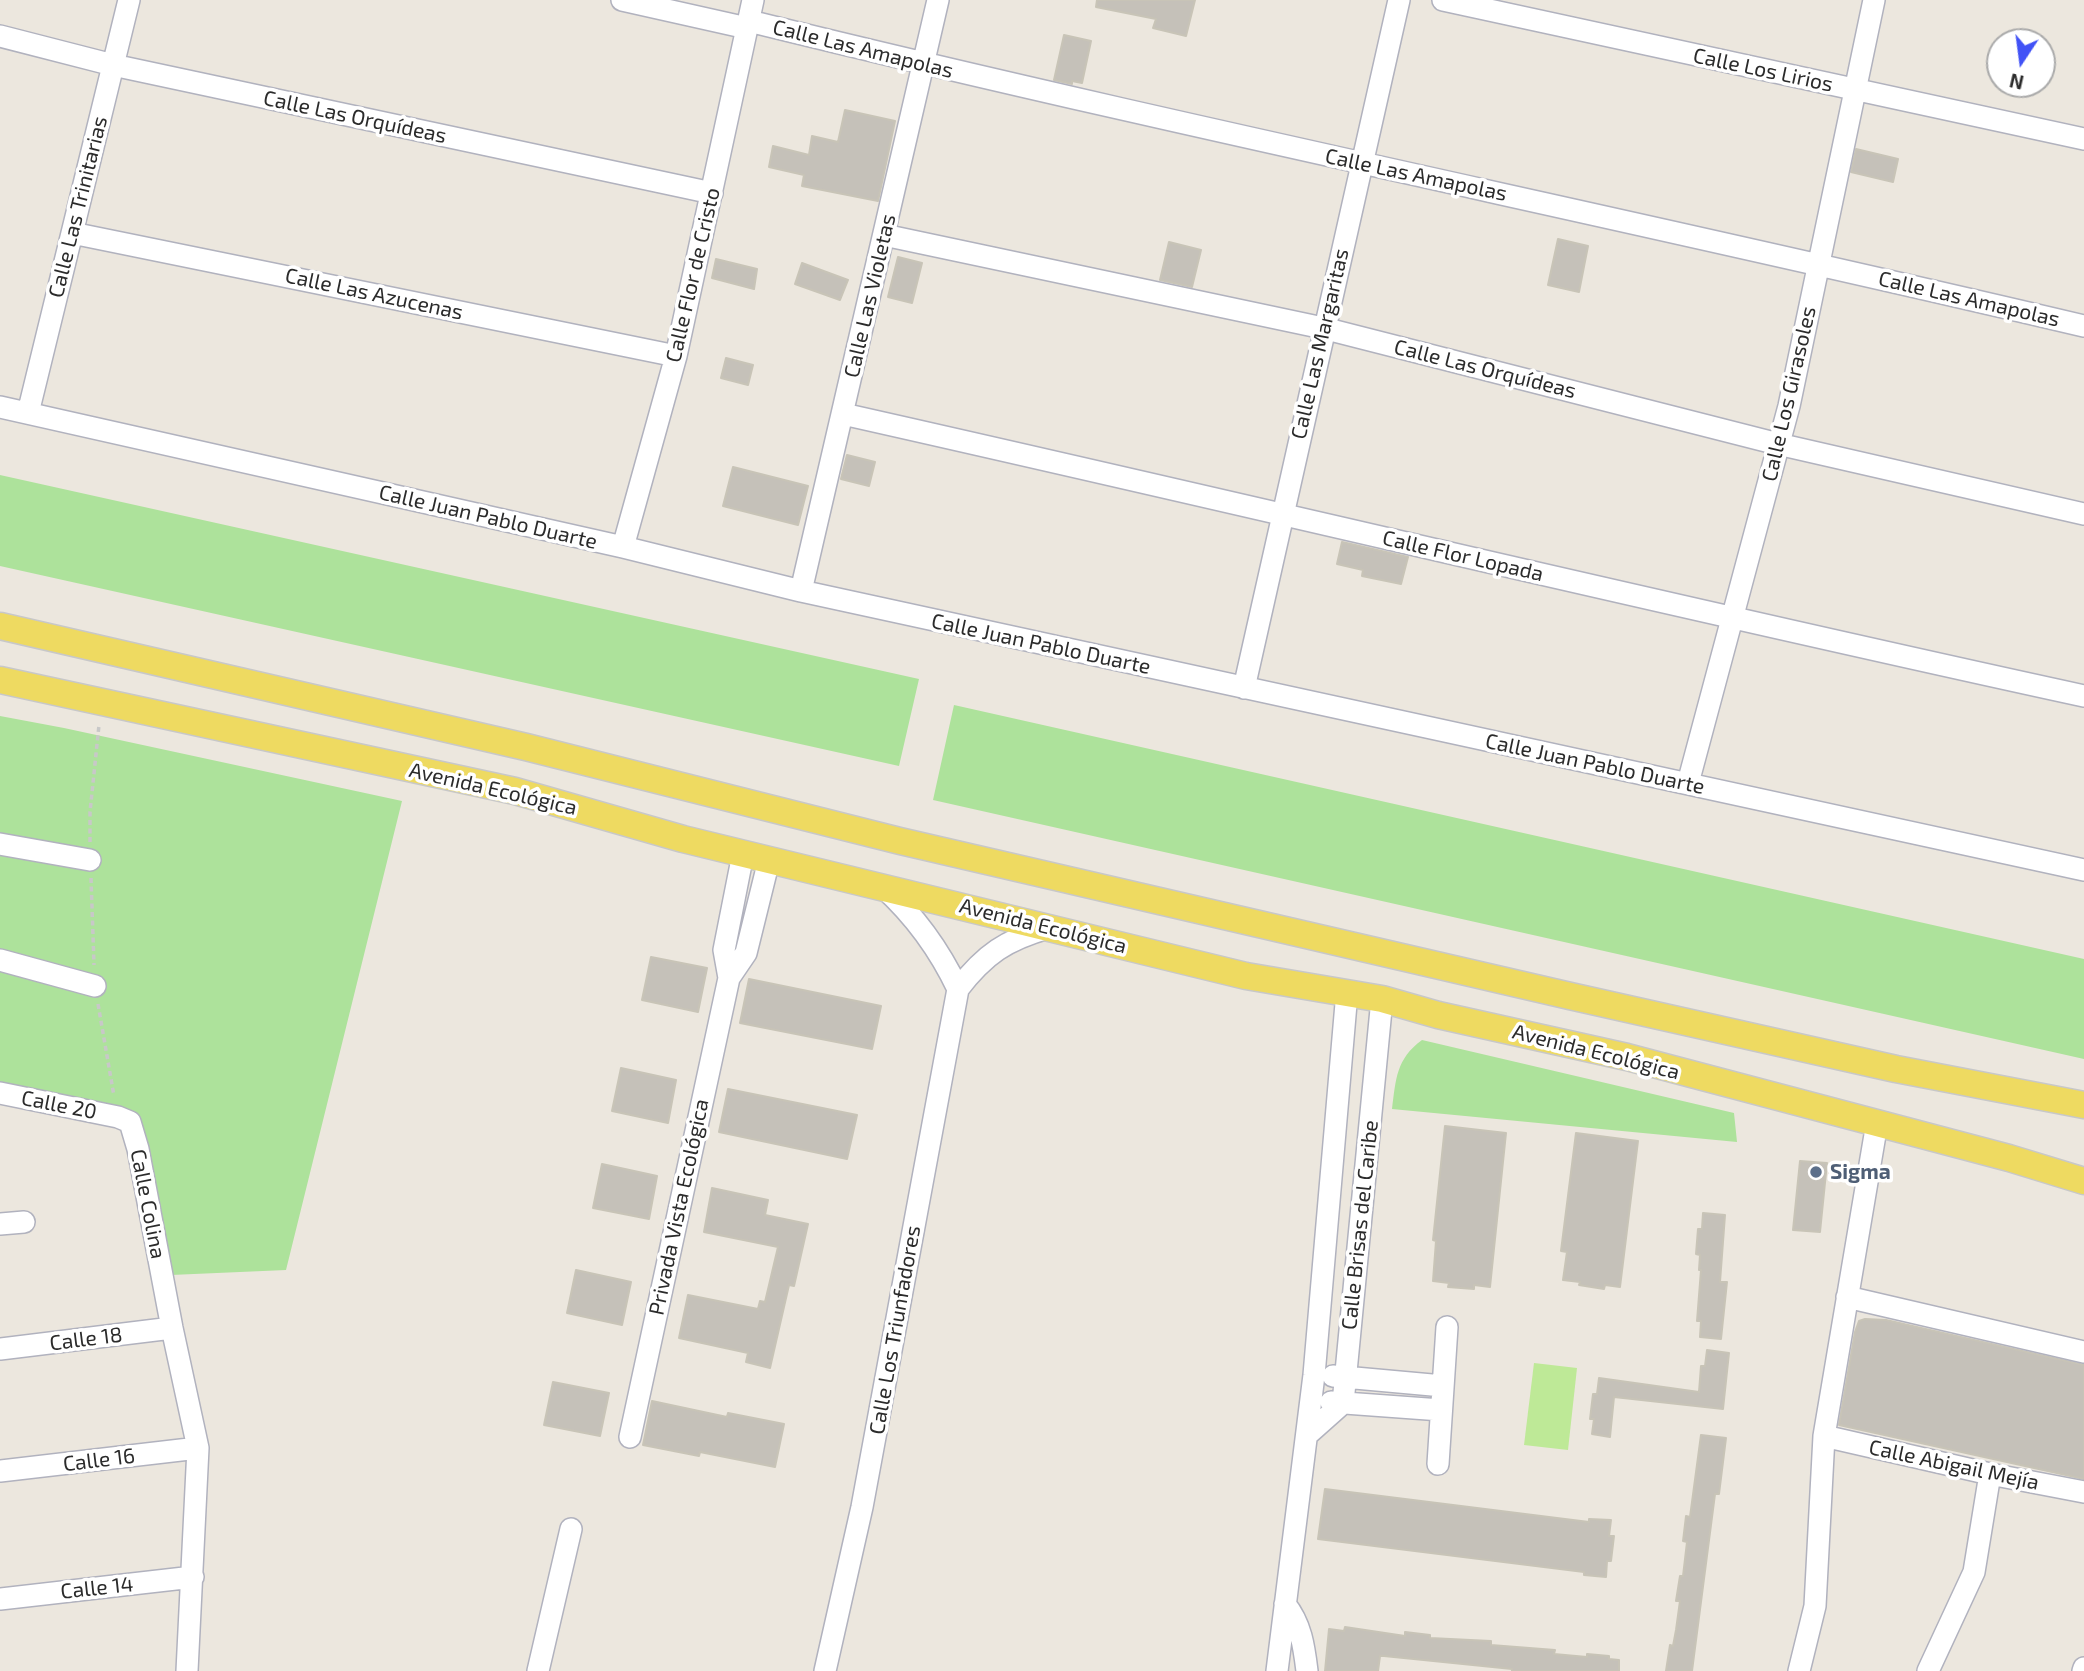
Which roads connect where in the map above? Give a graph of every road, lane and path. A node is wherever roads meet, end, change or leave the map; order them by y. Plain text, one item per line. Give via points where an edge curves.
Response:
1 (129, 0) edge
2 (622, 0) edge
3 (938, 0) edge
4 (1399, 0) edge
5 (1443, 0) edge
6 (1874, 0) edge
7 (750, 16) edge
8 (0, 36) edge
9 (923, 64) junction
10 (113, 65) junction
11 (1854, 90) junction
12 (2084, 139) edge
13 (1361, 163) junction
14 (712, 193) junction
15 (72, 233) junction
16 (884, 235) junction
17 (1818, 263) junction
18 (2084, 326) edge
19 (1323, 328) junction
20 (676, 356) junction
21 (0, 407) edge
22 (27, 413) junction
23 (843, 414) junction
24 (1778, 444) junction
25 (1282, 513) junction
26 (2084, 514) edge
27 (623, 547) junction
28 (802, 591) junction
29 (1731, 620) junction
30 (0, 626) edge
31 (0, 680) edge
32 (1244, 688) junction
33 (2084, 696) edge
34 (102, 702) junction
35 (1688, 783) junction
36 (0, 844) edge
37 (743, 853) junction
38 (90, 860) junction
39 (769, 860) junction
40 (2084, 870) edge
41 (883, 887) junction
42 (1050, 927) junction
43 (0, 960) edge
44 (729, 978) junction
45 (95, 986) junction
46 (958, 989) junction
47 (1347, 992) junction
48 (1382, 999) junction
49 (0, 1093) edge
50 (2084, 1105) edge
51 (118, 1117) junction
52 (1877, 1123) junction
53 (2084, 1181) edge
54 (24, 1222) dead end
55 (0, 1224) edge
56 (1847, 1297) junction
57 (1447, 1327) dead end
58 (172, 1328) junction
59 (0, 1349) edge
60 (2084, 1352) edge
61 (1314, 1375) junction
62 (1345, 1377) junction
63 (1443, 1386) junction
64 (1311, 1400) junction
65 (1343, 1403) junction
66 (1441, 1410) junction
67 (1307, 1435) junction
68 (1824, 1436) junction
69 (630, 1437) dead end
70 (198, 1448) junction
71 (1438, 1464) dead end
72 (0, 1471) edge
73 (1990, 1474) junction
74 (2084, 1492) edge
75 (570, 1529) dead end
76 (193, 1577) junction
77 (0, 1598) edge
78 (1285, 1604) junction
79 (187, 1671) edge
80 (538, 1671) edge
81 (825, 1671) edge
82 (1277, 1671) edge
83 (1307, 1671) edge
84 (1799, 1671) edge
85 (1928, 1671) edge

1 - 10 street, Calle Las Trinitarias
2 - 7 street, Calle Las Amapolas
3 - 9 street, Calle Las Violetas
4 - 13 street, Calle Las Margaritas
5 - 11 street, Calle Los Lirios
6 - 11 street, Calle Los Girasoles
7 - 9 street, Calle Las Amapolas
7 - 14 street, Calle Flor de Cristo
8 - 10 street, Calle Las Orquídeas
9 - 13 street, Calle Las Amapolas
9 - 16 street, Calle Las Violetas
10 - 14 street, Calle Las Orquídeas
10 - 15 street, Calle Las Trinitarias
11 - 12 street, Calle Los Lirios
11 - 17 street, Calle Los Girasoles
13 - 17 street, Calle Las Amapolas
13 - 19 street, Calle Las Margaritas
14 - 20 street, Calle Flor de Cristo
15 - 20 street, Calle Las Azucenas
15 - 22 street, Calle Las Trinitarias
16 - 19 street, Calle Las Orquídeas
16 - 23 street, Calle Las Violetas
17 - 18 street, Calle Las Amapolas
17 - 24 street, Calle Los Girasoles
19 - 24 street, Calle Las Orquídeas
19 - 25 street, Calle Las Margaritas
20 - 27 street, Calle Flor de Cristo
21 - 22 street, Calle Juan Pablo Duarte
22 - 27 street, Calle Juan Pablo Duarte
23 - 25 street, Calle Flor Lopada
23 - 28 street, Calle Las Violetas
24 - 26 street, Calle Las Orquídeas
24 - 29 street, Calle Los Girasoles
25 - 29 street, Calle Flor Lopada
25 - 32 street, Calle Las Margaritas
27 - 28 street, Calle Juan Pablo Duarte
28 - 32 street, Calle Juan Pablo Duarte
29 - 33 street, Calle Flor Lopada
29 - 35 street, Calle Los Girasoles
30 - 50 main road via 1530,986 1896,1069
31 - 34 main road, Avenida Ecológica
32 - 35 street, Calle Juan Pablo Duarte
34 - 37 main road, Avenida Ecológica via 515,791
34 - 38 path via 90,812
35 - 40 street, Calle Juan Pablo Duarte
36 - 38 street
37 - 39 main road, Avenida Ecológica
37 - 44 street, Privada Vista Ecológica via 724,950
38 - 45 path
39 - 41 main road, Avenida Ecológica
39 - 44 street, Privada Vista Ecológica via 746,953
41 - 42 main road, Avenida Ecológica
41 - 46 street via 926,933
42 - 46 street, Calle Los Triunfadores via 998,948
42 - 47 main road, Avenida Ecológica via 1245,976
43 - 45 street
44 - 69 street, Privada Vista Ecológica
45 - 51 path
46 - 81 street, Calle Los Triunfadores via 862,1507
47 - 48 main road, Avenida Ecológica
47 - 61 street, Calle Brisas del Caribe
48 - 52 main road, Avenida Ecológica
48 - 62 street, Calle Brisas del Caribe
49 - 51 street, Calle 20
51 - 58 street, Calle Colina via 130,1122 138,1149
52 - 53 main road, Avenida Ecológica
52 - 56 street
54 - 55 street
56 - 60 street
56 - 68 street
57 - 63 street
58 - 59 street, Calle 18
58 - 70 street, Calle Colina
61 - 62 street
61 - 64 street, Calle Brisas del Caribe
62 - 63 street
62 - 65 street, Calle Brisas del Caribe
63 - 66 street
64 - 65 street
64 - 67 street, Calle Brisas del Caribe
65 - 66 street
65 - 67 street
66 - 71 street
67 - 78 street, Calle Brisas del Caribe
68 - 73 street, Calle Abigail Mejía
68 - 84 street via 1815,1606
70 - 72 street, Calle 16
70 - 76 street, Calle Colina
73 - 74 street, Calle Abigail Mejía
73 - 85 street via 1974,1573
75 - 80 street
76 - 77 street, Calle 14
76 - 79 street, Calle Colina
78 - 82 street, Calle Brisas del Caribe
78 - 83 street via 1303,1639

